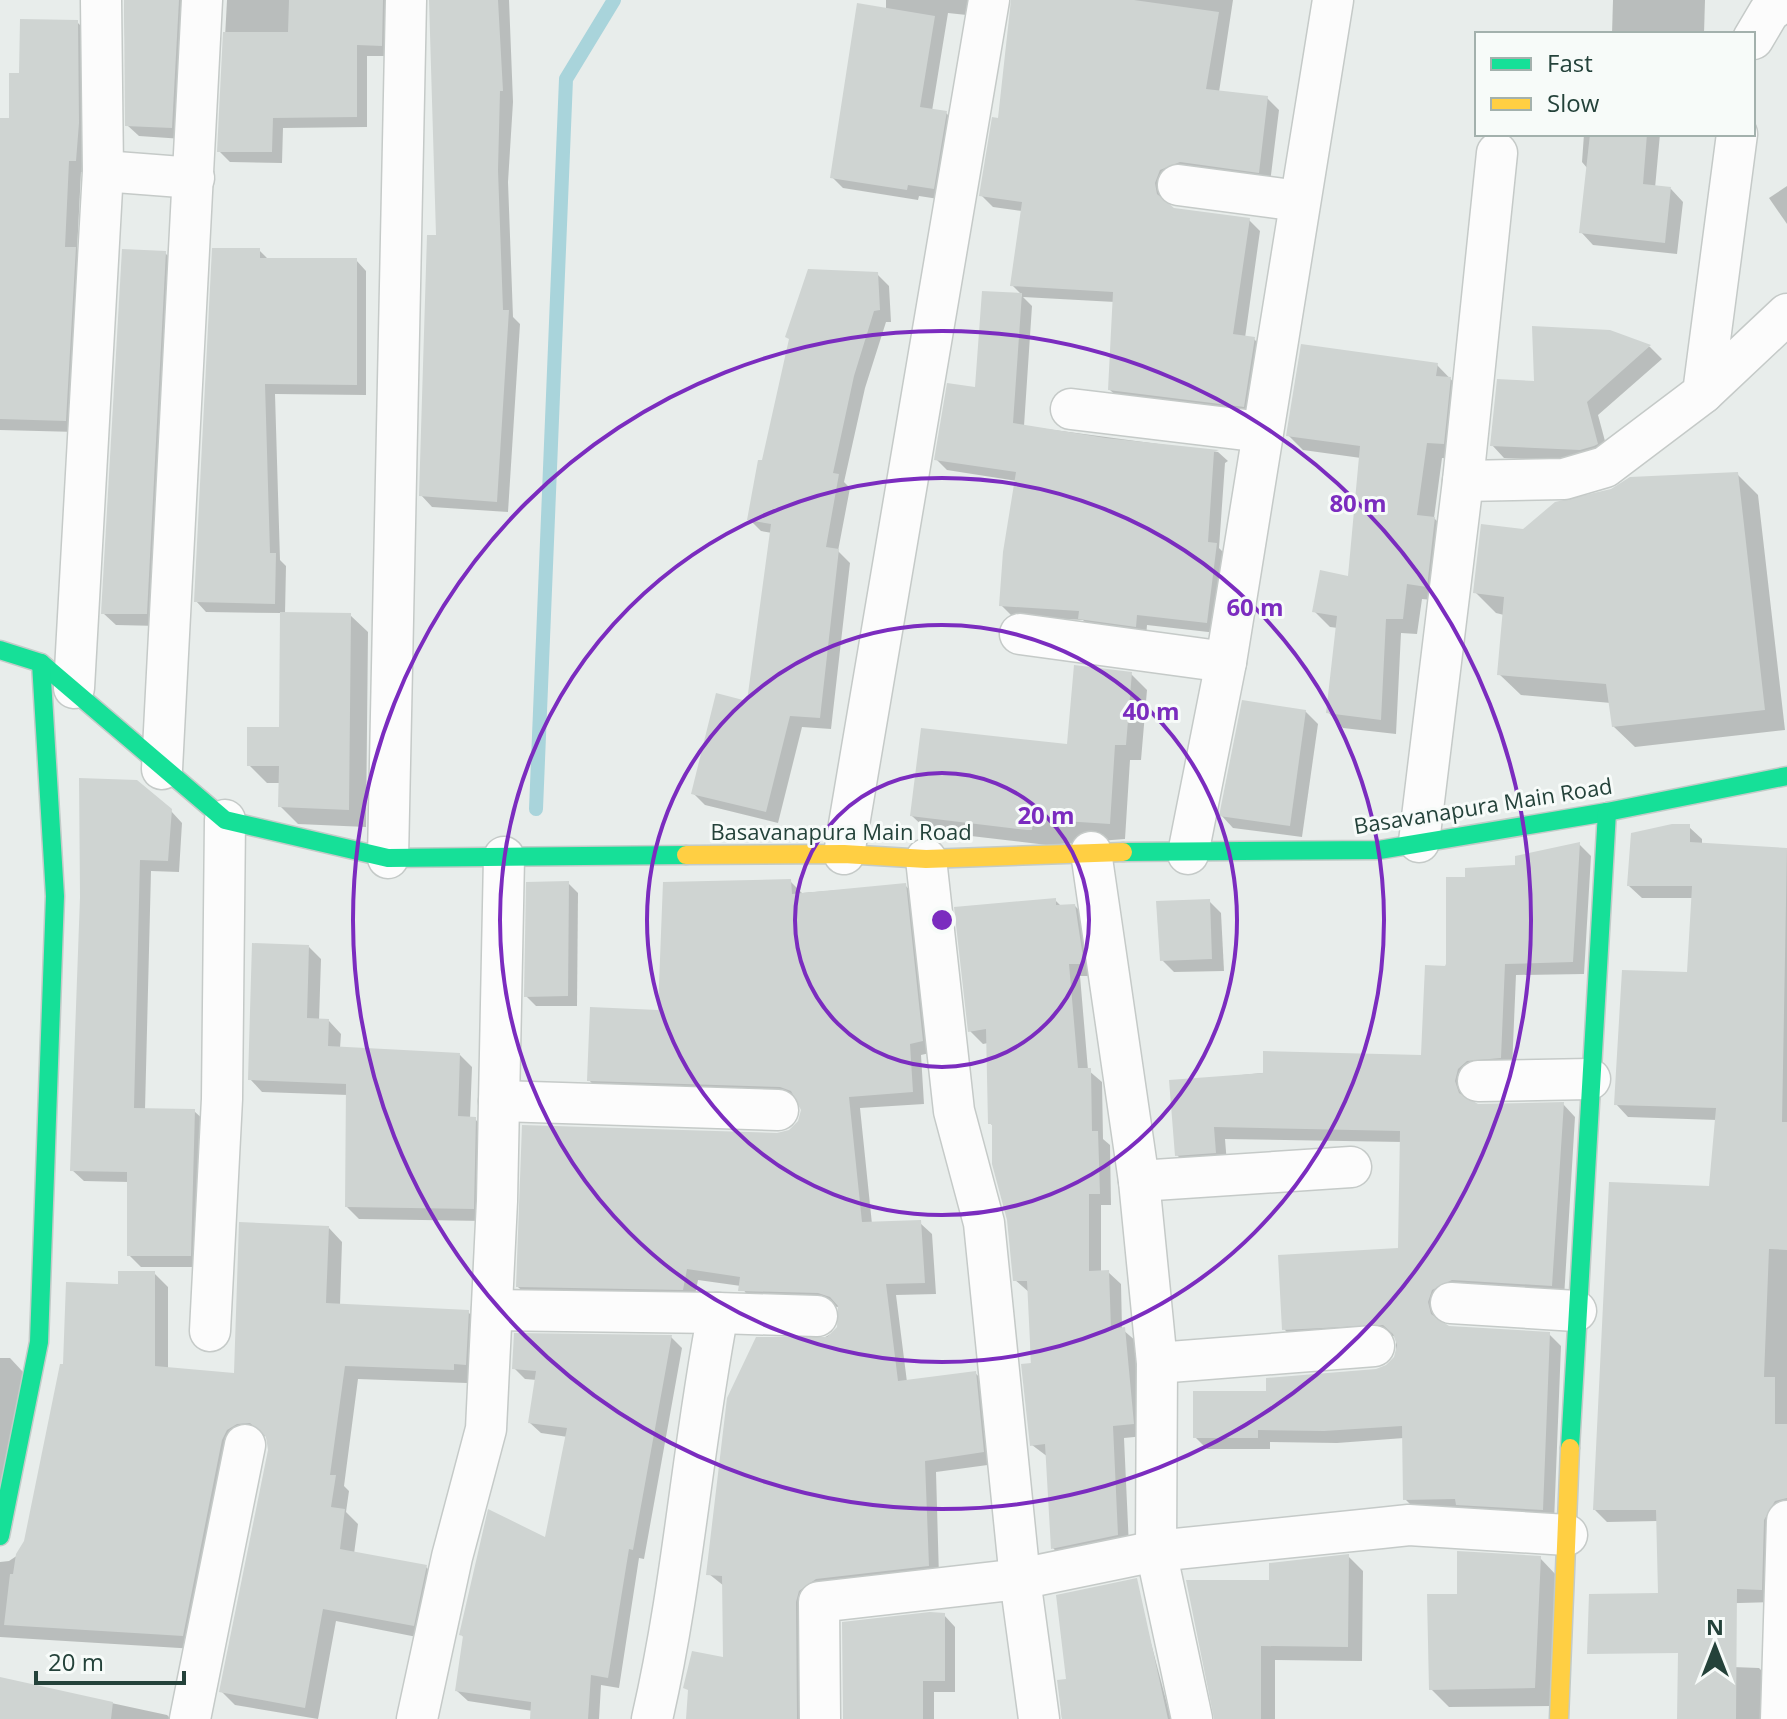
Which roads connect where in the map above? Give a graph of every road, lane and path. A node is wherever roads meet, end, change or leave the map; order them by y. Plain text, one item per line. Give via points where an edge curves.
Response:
1 (101, 0) edge
2 (202, 0) edge
3 (406, 0) edge
4 (989, 0) edge
5 (1785, 0) edge
6 (1324, 1) edge
7 (1755, 36) edge
8 (1737, 136) edge
9 (1497, 153) dead end
10 (103, 171) junction
11 (194, 178) junction
12 (1178, 185) dead end
13 (1299, 201) junction
14 (1787, 314) edge
15 (1703, 393) junction
16 (1071, 409) dead end
17 (1262, 432) junction
18 (1463, 481) junction
19 (1020, 634) dead end
20 (0, 650) edge
21 (1226, 662) junction
22 (41, 663) junction
23 (74, 688) junction
24 (162, 769) junction
25 (1787, 776) edge
26 (1607, 812) junction
27 (225, 820) junction
28 (1419, 842) junction
29 (1091, 852) junction
30 (844, 854) junction
31 (1188, 854) junction
32 (504, 857) junction
33 (388, 858) junction
34 (926, 859) junction
35 (1590, 1079) junction
36 (1478, 1081) dead end
37 (499, 1101) junction
38 (778, 1110) dead end
39 (1351, 1167) dead end
40 (1139, 1181) junction
41 (1451, 1303) dead end
42 (492, 1310) junction
43 (1576, 1311) junction
44 (718, 1313) junction
45 (817, 1316) dead end
46 (210, 1331) dead end
47 (1374, 1346) dead end
48 (1157, 1363) junction
49 (245, 1445) dead end
50 (1787, 1521) edge
51 (1567, 1535) junction
52 (0, 1536) edge
53 (1156, 1551) junction
54 (1020, 1579) junction
55 (190, 1719) edge
56 (417, 1719) edge
57 (652, 1719) edge
58 (820, 1719) edge
59 (1039, 1719) edge
60 (1192, 1719) edge
61 (1559, 1719) edge
62 (1781, 1719) edge

1 - 10 street
2 - 11 street
3 - 33 street
4 - 30 street
5 - 7 street via 1769,12
6 - 13 street
8 - 15 street
9 - 18 street
10 - 11 street
10 - 23 street
11 - 24 street
12 - 13 street
13 - 17 street
14 - 15 street
15 - 18 street via 1605,467 1564,479
16 - 17 street
17 - 21 street
18 - 28 street
19 - 21 street
20 - 22 street, Basavanapura Main Road
21 - 31 street
22 - 23 street, Basavanapura Main Road
22 - 52 street via 55,896 39,1342
23 - 24 street, Basavanapura Main Road
24 - 27 street, Basavanapura Main Road
25 - 26 street, Basavanapura Main Road
26 - 28 street, Basavanapura Main Road
26 - 35 street
27 - 33 street, Basavanapura Main Road
27 - 46 street via 222,1099
28 - 31 street, Basavanapura Main Road via 1379,850
29 - 31 street, Basavanapura Main Road
29 - 34 street, Basavanapura Main Road
29 - 40 street
30 - 32 street, Basavanapura Main Road
30 - 34 street, Basavanapura Main Road
32 - 33 street, Basavanapura Main Road
32 - 37 street
34 - 54 street via 954,1111 984,1223
35 - 36 street
35 - 43 street
37 - 38 street
37 - 42 street
39 - 40 street
40 - 48 street
41 - 43 street
42 - 44 street
42 - 56 street via 486,1429
43 - 51 street
44 - 45 street
44 - 57 street via 671,1638
47 - 48 street
48 - 53 street
49 - 55 street
50 - 62 street
51 - 53 street via 1395,1526
51 - 61 street
53 - 54 street
53 - 60 street
54 - 58 street via 819,1602
54 - 59 street

